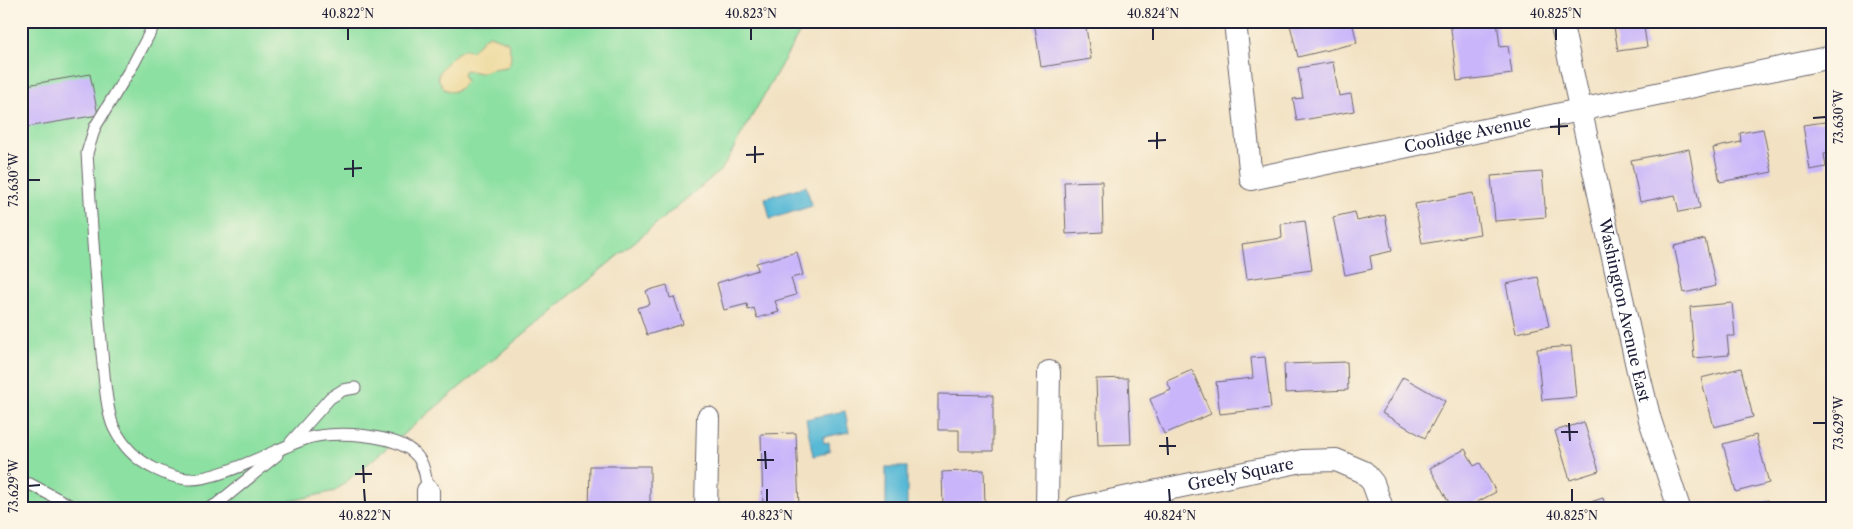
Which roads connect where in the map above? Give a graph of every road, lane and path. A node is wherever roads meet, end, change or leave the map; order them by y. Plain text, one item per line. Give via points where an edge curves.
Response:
1 (156, 21) edge
2 (1235, 21) edge
3 (1561, 21) edge
4 (1832, 57) edge
5 (1580, 110) junction
6 (1049, 372) dead end
7 (355, 388) dead end
8 (708, 418) dead end
9 (287, 446) junction
10 (21, 483) edge
11 (428, 500) edge
12 (75, 508) edge
13 (210, 508) edge
14 (706, 508) edge
15 (1046, 508) edge
16 (1076, 508) edge
17 (1382, 508) edge
18 (1679, 508) edge

1 - 9 lane via 95,127 87,154 106,391 112,426 126,448 146,465 168,475 188,479 206,478
2 - 5 street, Coolidge Avenue via 1251,179
3 - 5 street, Washington Avenue East
4 - 5 street, Coolidge Avenue
5 - 18 street, Washington Avenue East via 1646,403
6 - 15 street
7 - 9 lane via 343,390 330,398
8 - 14 street
9 - 11 lane via 306,438 347,435 400,444 416,456 425,472
9 - 13 lane
10 - 12 lane via 30,484
16 - 17 street, Greely Square via 1302,461 1336,460 1364,472 1373,483

